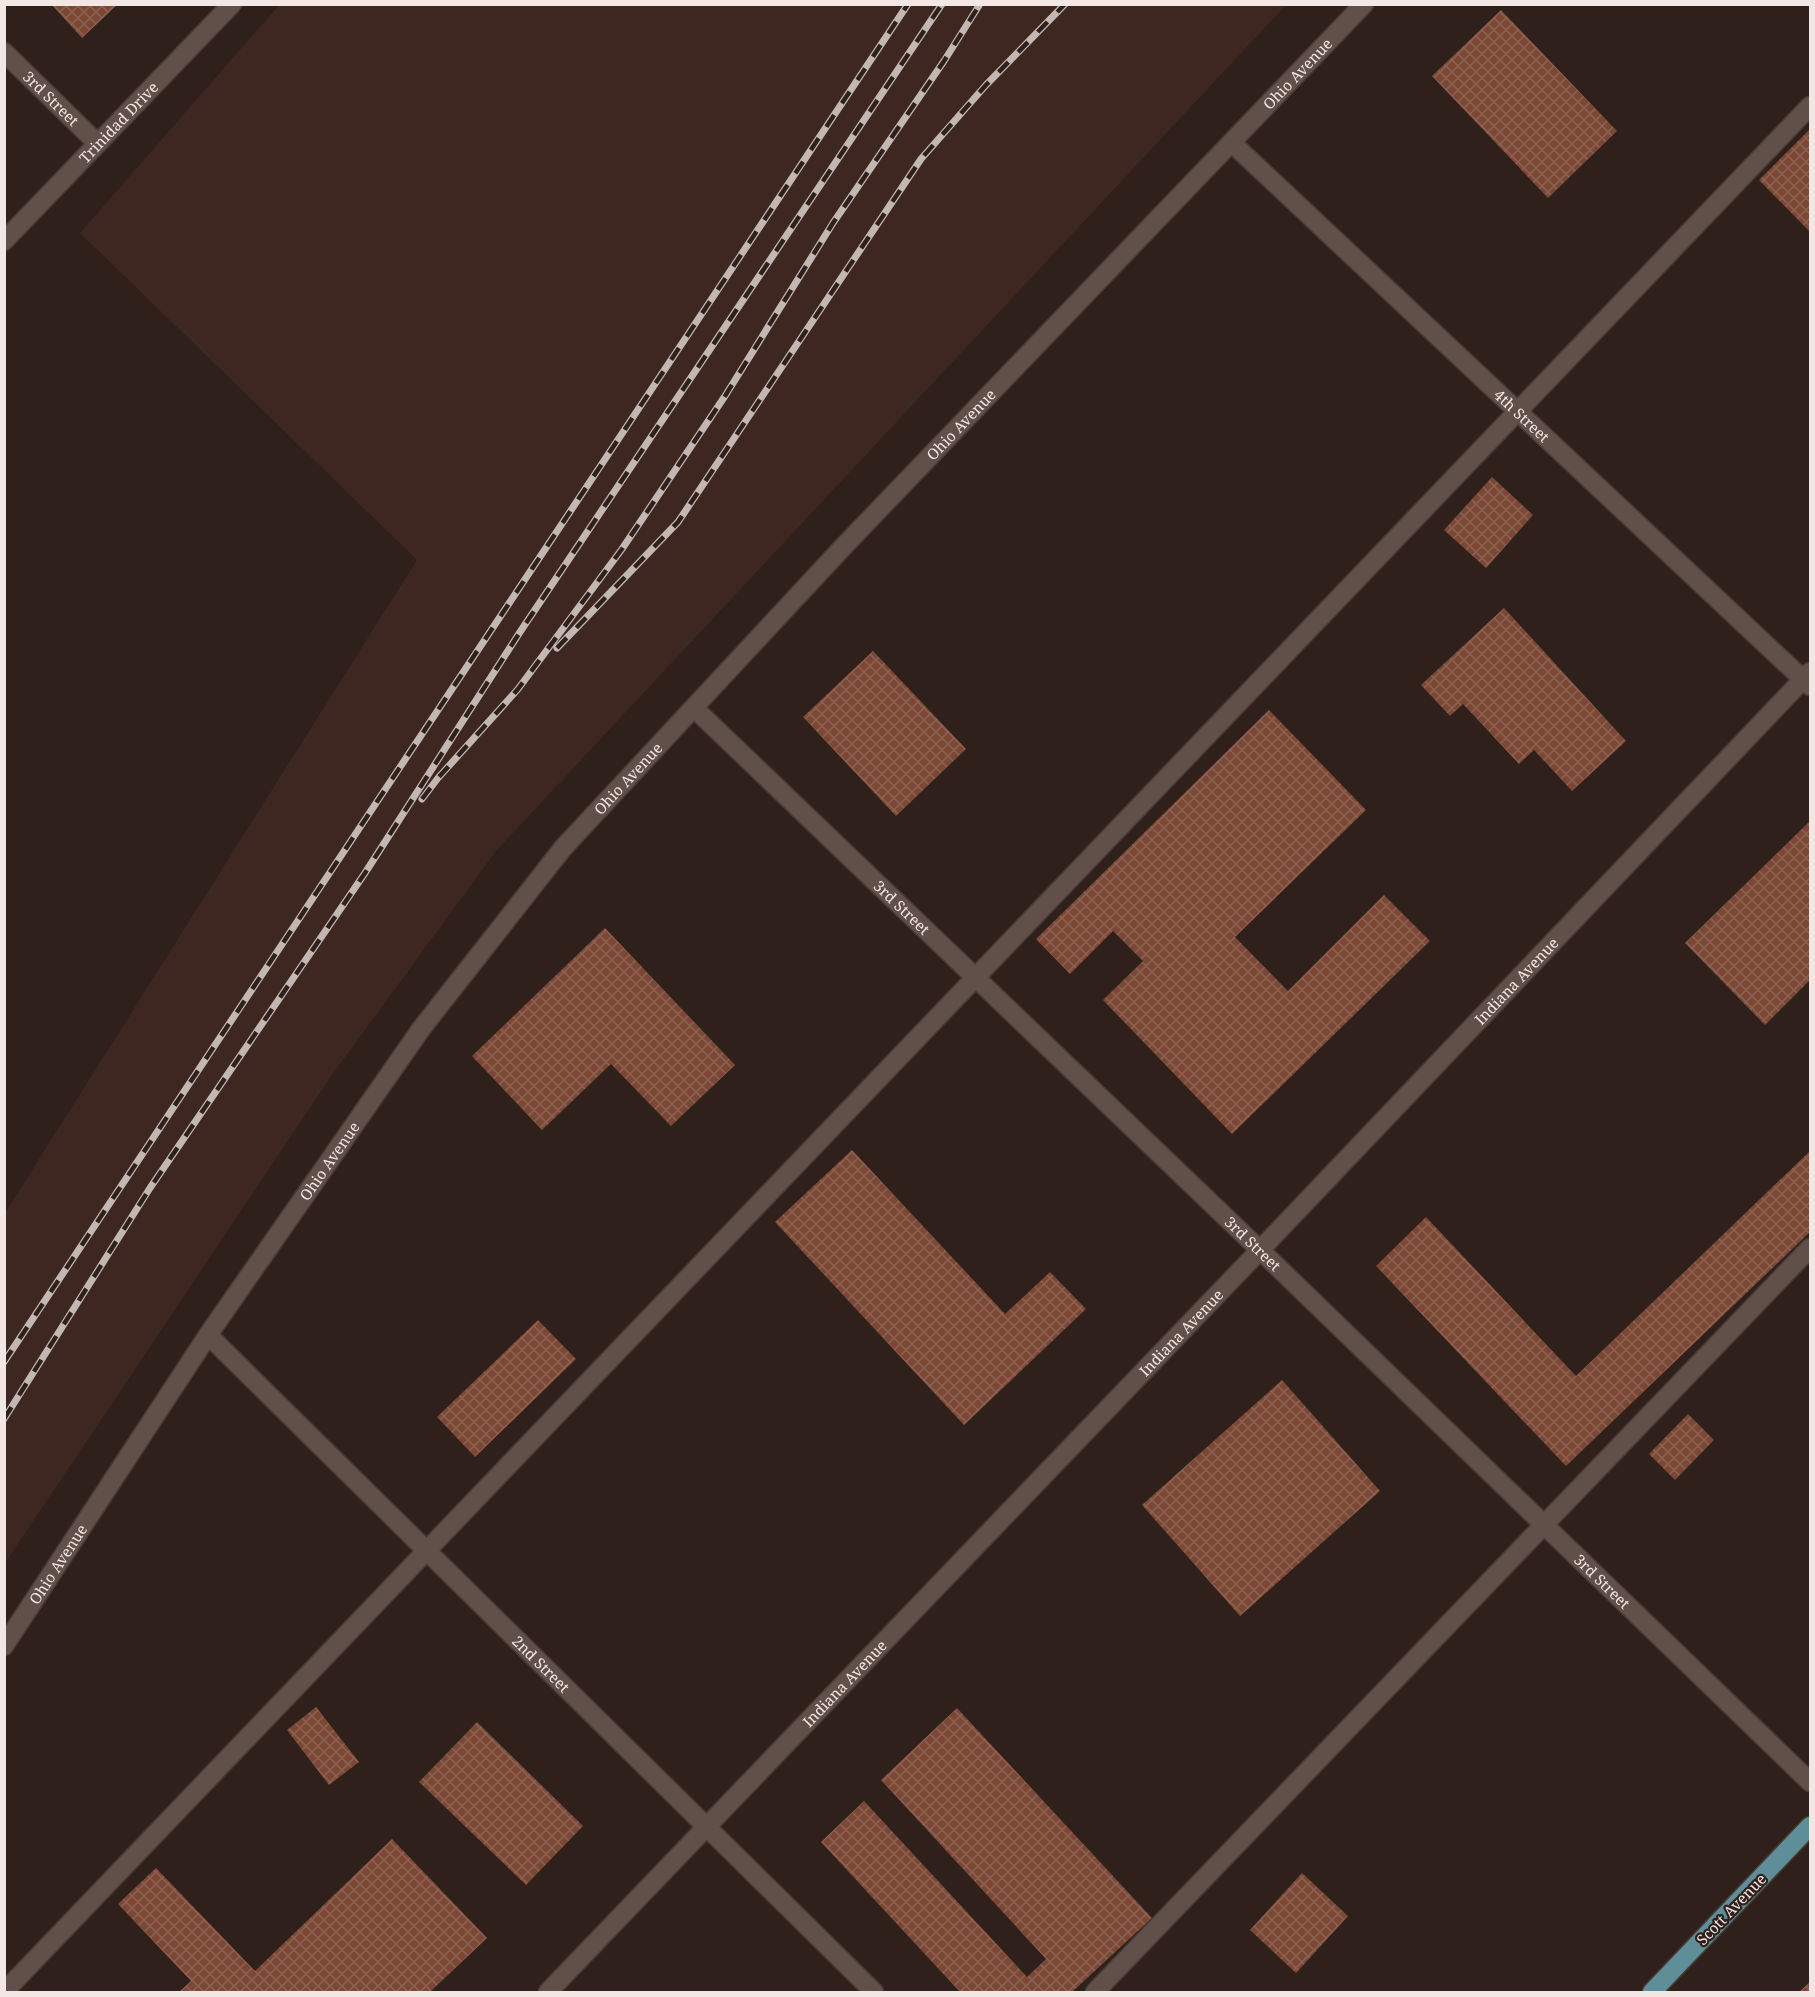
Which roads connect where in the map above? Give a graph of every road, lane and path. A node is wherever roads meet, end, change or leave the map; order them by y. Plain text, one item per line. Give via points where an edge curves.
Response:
1 (232, 4) edge
2 (1364, 4) edge
3 (4, 52) edge
4 (1810, 106) edge
5 (97, 143) junction
6 (1232, 143) junction
7 (4, 241) edge
8 (1518, 411) junction
9 (1808, 679) edge
10 (694, 708) junction
11 (976, 978) junction
12 (1810, 1248) edge
13 (1260, 1250) junction
14 (208, 1335) junction
15 (1544, 1525) junction
16 (427, 1550) junction
17 (4, 1646) edge
18 (1810, 1782) edge
19 (706, 1826) junction
20 (1810, 1826) edge
21 (4, 1992) edge
22 (548, 1992) edge
23 (874, 1992) edge
24 (1095, 1992) edge
25 (1652, 1992) edge

1 - 5 street, Trinidad Drive
2 - 6 street, Ohio Avenue
3 - 5 street, 3rd Street
4 - 8 street
5 - 7 street, Trinidad Drive
6 - 8 street, 4th Street
6 - 10 street, Ohio Avenue via 843,547
8 - 9 street, 4th Street
8 - 11 street
9 - 13 street, Indiana Avenue
10 - 11 street, 3rd Street
10 - 14 street, Ohio Avenue via 563,848 421,1029
11 - 13 street, 3rd Street
11 - 16 street
12 - 15 street
13 - 15 street, 3rd Street
13 - 19 street, Indiana Avenue
14 - 16 street, 2nd Street
14 - 17 street, Ohio Avenue
15 - 18 street, 3rd Street
15 - 24 street
16 - 19 street, 2nd Street
16 - 21 street
19 - 22 street, Indiana Avenue
19 - 23 street, 2nd Street
20 - 25 main road, Scott Avenue

